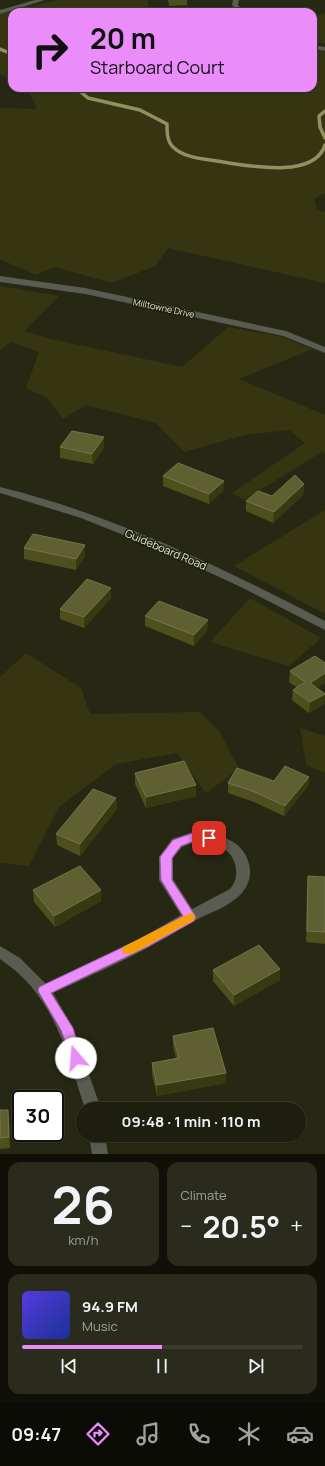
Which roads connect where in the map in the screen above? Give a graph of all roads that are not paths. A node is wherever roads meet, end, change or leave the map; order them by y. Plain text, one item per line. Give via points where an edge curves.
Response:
1 (42, 0) edge
2 (14, 8) edge
3 (0, 279) edge
4 (325, 350) edge
5 (0, 490) edge
6 (325, 626) edge
7 (190, 917) junction
8 (0, 952) edge
9 (44, 991) junction
10 (91, 1102) edge
11 (98, 1142) edge
12 (100, 1154) edge

1 - 2 street
3 - 4 street, Milltowne Drive via 85,290 286,334
5 - 6 street, Guideboard Road via 156,542
7 - 7 street via 238,890 244,875 242,858 230,844 222,840 196,836 177,843 166,857 166,880
7 - 9 street via 142,944
8 - 9 street via 16,962
9 - 10 street via 66,1028
11 - 12 street

